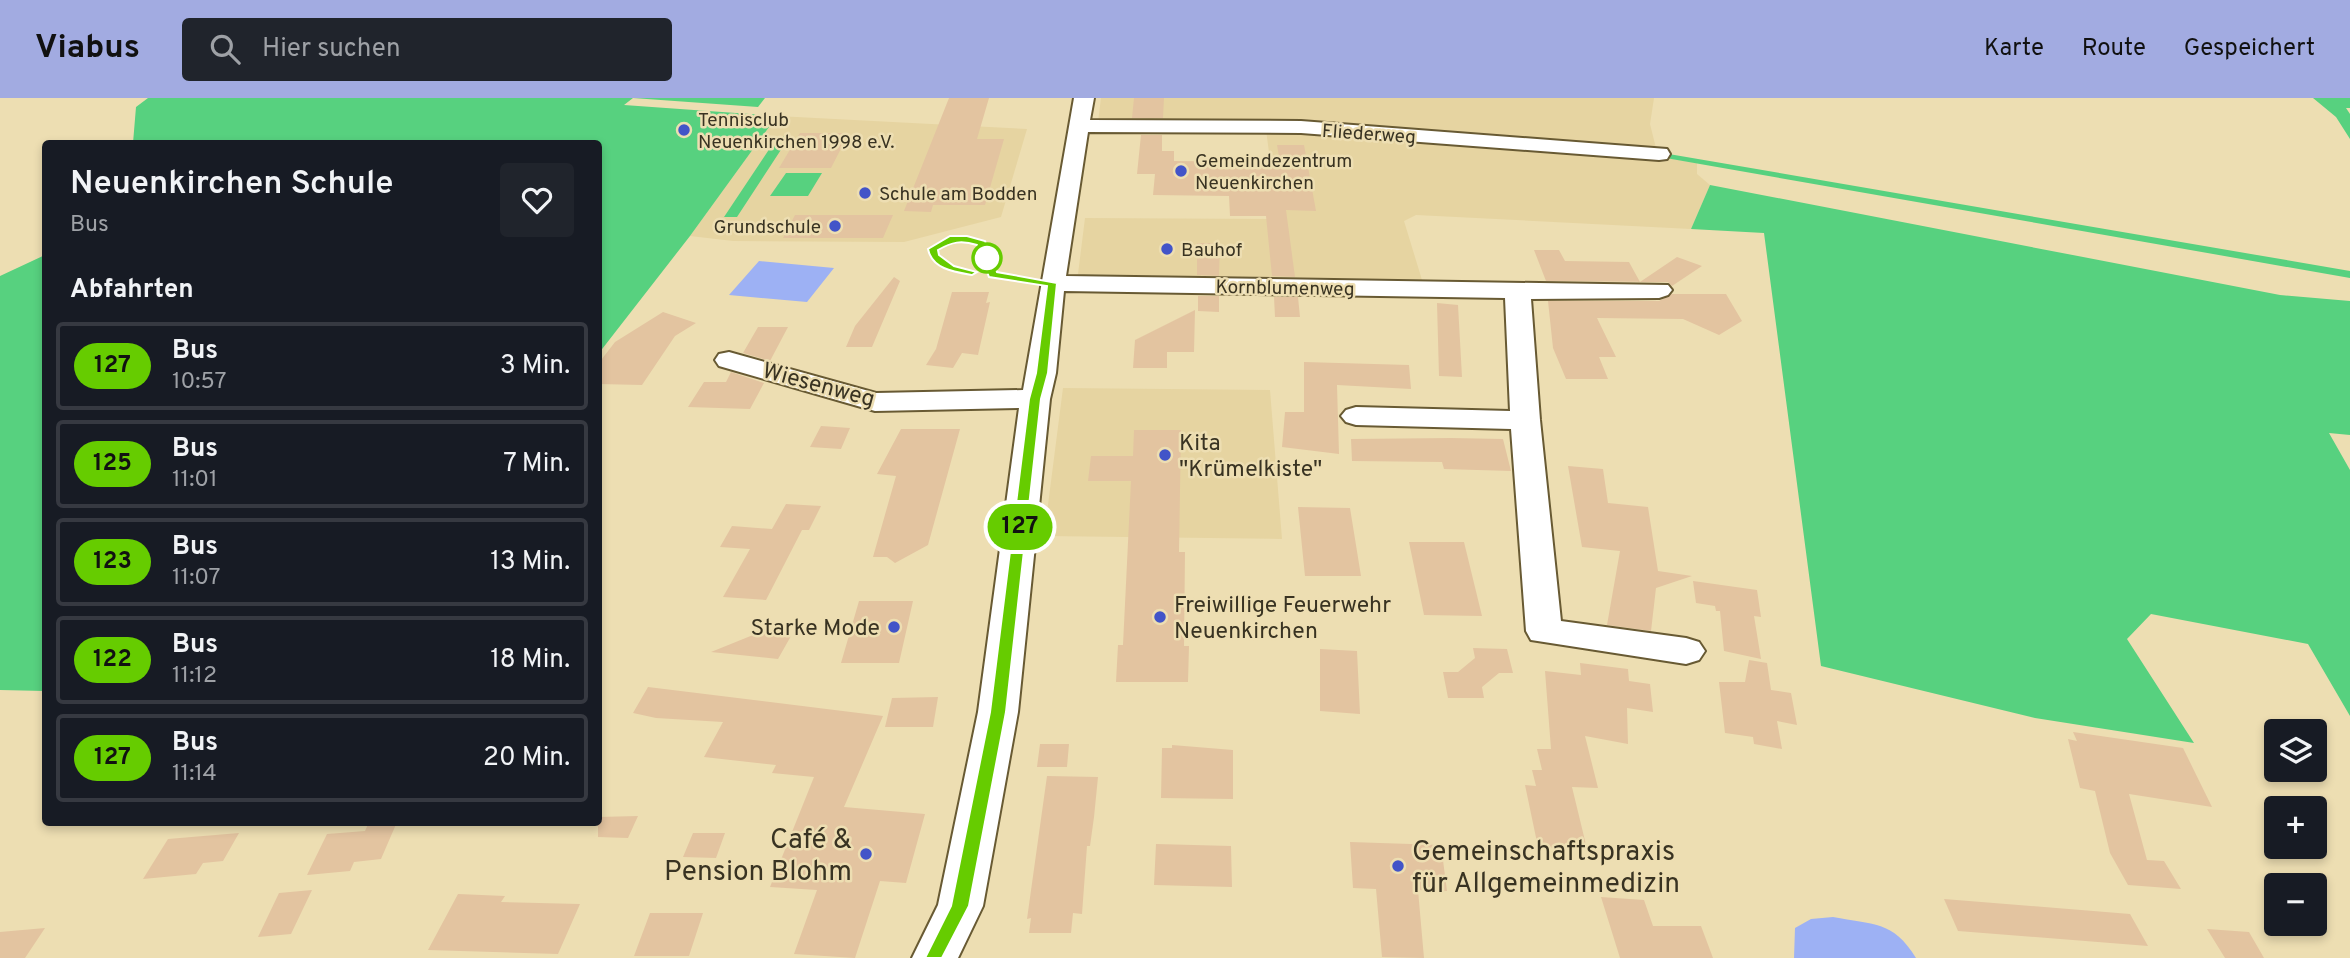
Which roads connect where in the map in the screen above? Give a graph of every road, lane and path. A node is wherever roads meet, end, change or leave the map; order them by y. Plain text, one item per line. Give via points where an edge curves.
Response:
1 (1084, 98) edge
2 (1078, 126) junction
3 (1659, 154) dead end
4 (1052, 283) junction
5 (1659, 290) dead end
6 (1518, 291) junction
7 (729, 360) dead end
8 (1035, 399) junction
9 (1356, 416) dead end
10 (1525, 420) junction
11 (1686, 652) dead end
12 (935, 958) edge

1 - 2 street
2 - 3 street, Fliederweg via 1301,127
2 - 4 street
4 - 6 street, Kornblumenweg
4 - 8 street
5 - 6 street, Kornblumenweg
6 - 10 street
7 - 8 street, Wiesenweg via 875,402
8 - 12 street via 998,712 960,906
9 - 10 street
10 - 11 street via 1544,631

